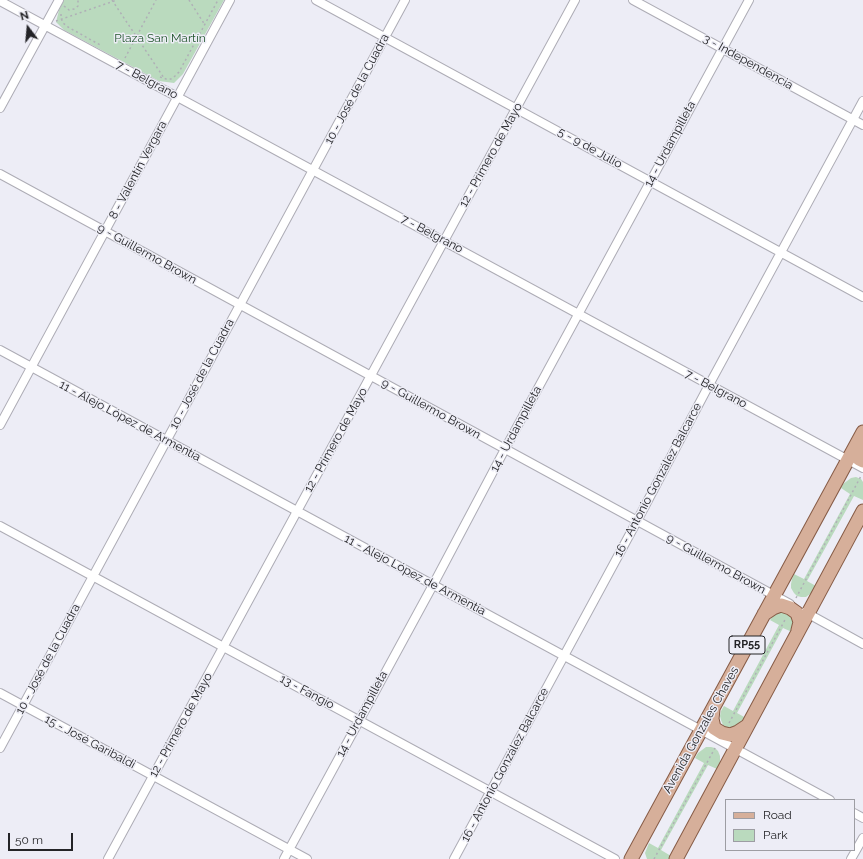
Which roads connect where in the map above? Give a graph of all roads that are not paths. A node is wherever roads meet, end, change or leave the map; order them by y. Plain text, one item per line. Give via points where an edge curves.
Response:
1 (58, 0) edge
2 (230, 0) edge
3 (316, 0) edge
4 (405, 0) edge
5 (575, 0) edge
6 (633, 0) edge
7 (749, 0) edge
8 (0, 1) edge
9 (45, 25) junction
10 (385, 37) junction
11 (722, 48) junction
12 (178, 97) junction
13 (863, 101) edge
14 (0, 108) edge
15 (516, 109) junction
16 (853, 119) junction
17 (863, 125) edge
18 (313, 170) junction
19 (0, 174) edge
20 (650, 181) junction
21 (105, 231) junction
22 (444, 241) junction
23 (781, 252) junction
24 (863, 297) edge
25 (240, 305) junction
26 (578, 314) junction
27 (0, 350) edge
28 (32, 367) junction
29 (371, 376) junction
30 (709, 385) junction
31 (0, 425) edge
32 (861, 436) edge
33 (166, 440) junction
34 (505, 449) junction
35 (848, 460) junction
36 (863, 461) edge
37 (863, 468) edge
38 (297, 511) junction
39 (863, 511) edge
40 (637, 521) junction
41 (0, 526) edge
42 (93, 576) junction
43 (433, 585) junction
44 (774, 595) junction
45 (792, 607) junction
46 (764, 614) junction
47 (808, 614) junction
48 (798, 632) junction
49 (863, 644) edge
50 (224, 647) junction
51 (564, 656) junction
52 (0, 693) edge
53 (23, 705) junction
54 (714, 707) junction
55 (359, 720) junction
56 (748, 726) junction
57 (701, 730) junction
58 (721, 737) junction
59 (0, 748) edge
60 (735, 749) junction
61 (153, 776) junction
62 (490, 792) junction
63 (828, 799) edge
64 (863, 838) edge
65 (289, 850) junction
66 (108, 859) edge
67 (284, 859) edge
68 (307, 859) edge
69 (454, 859) edge
70 (615, 859) edge
71 (631, 859) edge
72 (676, 859) edge
73 (851, 859) edge

1 - 9 street
2 - 12 street, 8 - Valentín Vergara
3 - 10 street, 5 - 9 de Julio
4 - 10 street, 10 - José de la Cuadra
5 - 15 street, 12 - Primero de Mayo
6 - 11 street, 3 - Independencia
7 - 11 street, 14 - Urdampilleta
8 - 9 street, 7 - Belgrano
9 - 12 street, 7 - Belgrano
9 - 14 street
10 - 15 street, 5 - 9 de Julio
10 - 18 street, 10 - José de la Cuadra
11 - 16 street, 3 - Independencia
11 - 20 street, 14 - Urdampilleta
12 - 18 street, 7 - Belgrano
12 - 21 street, 8 - Valentín Vergara
13 - 16 street, 16 - Antonio González Balcarce
15 - 20 street, 5 - 9 de Julio
15 - 22 street, 12 - Primero de Mayo
16 - 17 street, 3 - Independencia
16 - 23 street, 16 - Antonio González Balcarce
18 - 22 street, 7 - Belgrano
18 - 25 street, 10 - José de la Cuadra
19 - 21 street, 9 - Guillermo Brown
20 - 23 street, 5 - 9 de Julio
20 - 26 street, 14 - Urdampilleta
21 - 25 street, 9 - Guillermo Brown
21 - 28 street, 8 - Valentín Vergara
22 - 26 street, 7 - Belgrano
22 - 29 street, 12 - Primero de Mayo
23 - 24 street, 5 - 9 de Julio
23 - 30 street, 16 - Antonio González Balcarce
25 - 29 street, 9 - Guillermo Brown
25 - 33 street, 10 - José de la Cuadra
26 - 30 street, 7 - Belgrano
26 - 34 street, 14 - Urdampilleta
27 - 28 street, 11 - Alejo López de Armentia
28 - 31 street, 8 - Valentín Vergara
28 - 33 street, 11 - Alejo López de Armentia
29 - 34 street, 9 - Guillermo Brown
29 - 38 street, 12 - Primero de Mayo
30 - 35 street, 7 - Belgrano
30 - 40 street, 16 - Antonio González Balcarce
32 - 35 main road, Avenida Gonzales Chaves / RP55
32 - 36 main road via 857,450 859,459
33 - 38 street, 11 - Alejo López de Armentia
33 - 42 street, 10 - José de la Cuadra
34 - 40 street, 9 - Guillermo Brown
34 - 43 street, 14 - Urdampilleta
35 - 37 street, 7 - Belgrano
35 - 44 main road, Avenida Gonzales Chaves / RP55
38 - 43 street, 11 - Alejo López de Armentia
38 - 50 street, 12 - Primero de Mayo
39 - 47 main road
40 - 44 street, 9 - Guillermo Brown
40 - 51 street, 16 - Antonio González Balcarce
41 - 42 street, 13 - Fangio
42 - 50 street, 13 - Fangio
42 - 53 street, 10 - José de la Cuadra
43 - 51 street, 11 - Alejo López de Armentia
43 - 55 street, 14 - Urdampilleta
44 - 45 street, 9 - Guillermo Brown
44 - 46 main road, Avenida Gonzales Chaves / RP55
45 - 46 main road via 781,605
45 - 47 street, 9 - Guillermo Brown
45 - 48 main road via 800,622
46 - 54 main road, Avenida Gonzales Chaves / RP55
47 - 48 main road
47 - 49 street, 9 - Guillermo Brown
48 - 56 main road
50 - 55 street, 13 - Fangio
50 - 61 street, 12 - Primero de Mayo
51 - 57 street, 11 - Alejo López de Armentia
51 - 62 street, 16 - Antonio González Balcarce
52 - 53 street, 15 - José Garibaldi
53 - 59 street, 10 - José de la Cuadra
53 - 61 street, 15 - José Garibaldi
54 - 57 main road, Avenida Gonzales Chaves / RP55
54 - 58 main road via 714,728
55 - 62 street, 13 - Fangio
55 - 65 street, 14 - Urdampilleta
56 - 58 main road
56 - 60 main road
57 - 58 street, 11 - Alejo López de Armentia
57 - 71 main road, Avenida Gonzales Chaves / RP55
58 - 60 street, 11 - Alejo López de Armentia
60 - 63 street, 11 - Alejo López de Armentia
60 - 72 main road
61 - 65 street, 15 - José Garibaldi
61 - 66 street, 12 - Primero de Mayo
62 - 69 street, 16 - Antonio González Balcarce
62 - 70 street, 13 - Fangio
64 - 73 street
65 - 67 street, 14 - Urdampilleta
65 - 68 street, 15 - José Garibaldi

